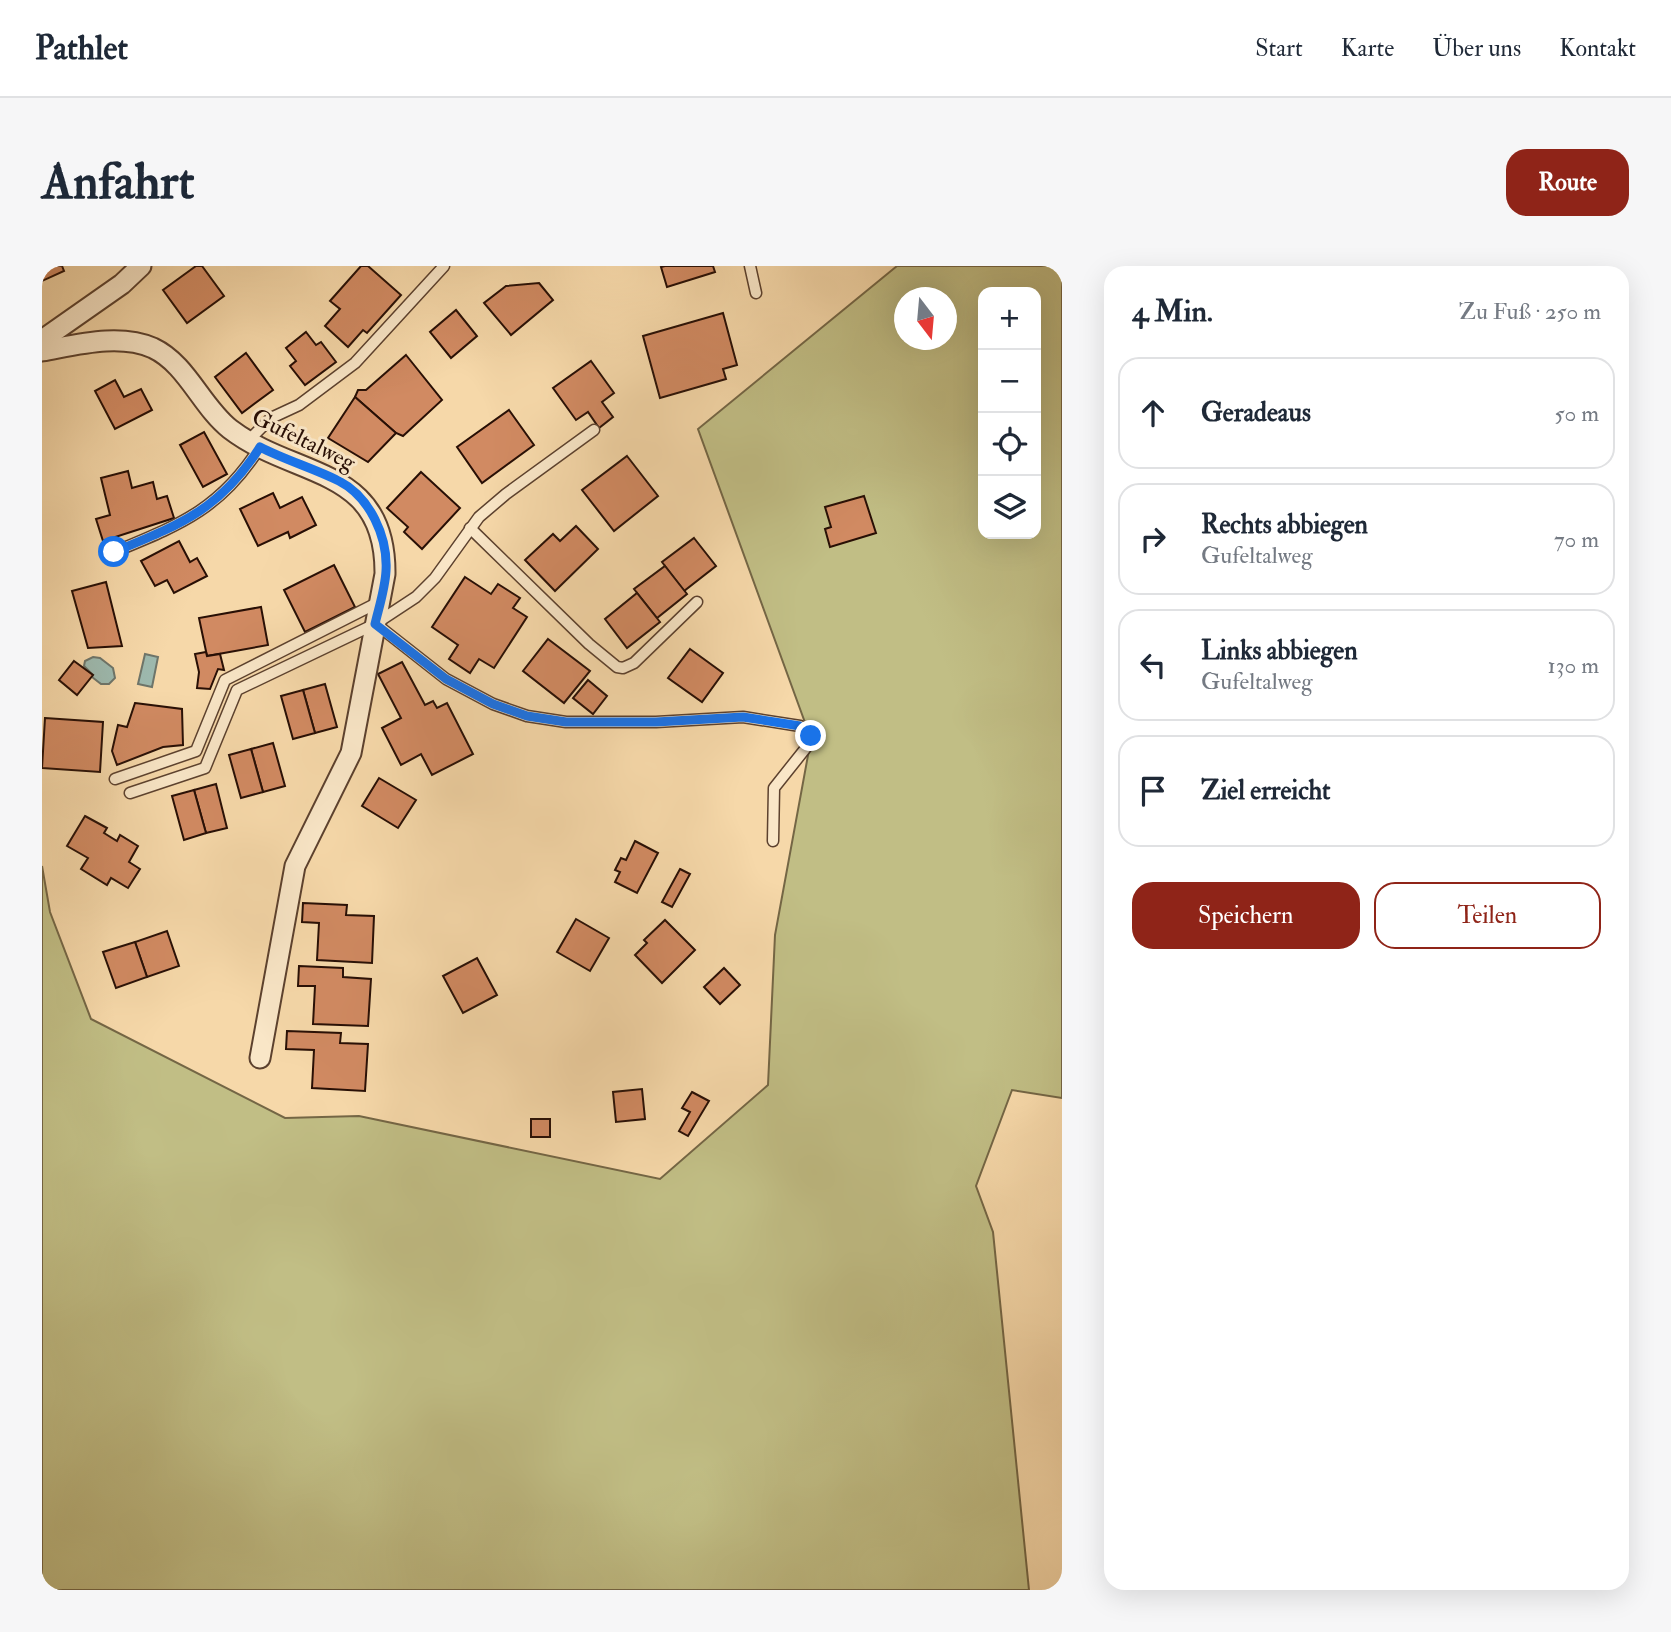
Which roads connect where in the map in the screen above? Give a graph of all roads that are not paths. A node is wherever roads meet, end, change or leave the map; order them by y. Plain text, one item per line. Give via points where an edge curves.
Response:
1 (141, 266) edge
2 (444, 266) edge
3 (750, 266) edge
4 (756, 293) dead end
5 (42, 340) edge
6 (42, 351) edge
7 (594, 430) dead end
8 (254, 443) junction
9 (470, 528) junction
10 (114, 552) dead end
11 (380, 602) junction
12 (697, 602) dead end
13 (375, 624) junction
14 (115, 779) dead end
15 (130, 793) dead end
16 (774, 841) dead end
17 (260, 1058) dead end

1 - 5 street
2 - 8 lane via 355,363 299,405 271,418
3 - 4 lane
6 - 8 street, Gufeltalweg via 103,342 152,348 177,366 217,417
7 - 9 lane via 506,494
8 - 10 lane via 238,477 208,506 172,528
8 - 11 street, Gufeltalweg via 339,481 366,504 386,559
9 - 12 lane via 617,667 634,663
9 - 13 lane via 435,578 416,597
11 - 13 street, Gufeltalweg
11 - 14 lane via 225,680 196,751
13 - 15 lane via 242,687 233,696 205,768
13 - 16 lane via 446,679 527,716 566,722 743,717 800,726 811,736 774,788
13 - 17 street, Gufeltalweg via 351,753 296,866

